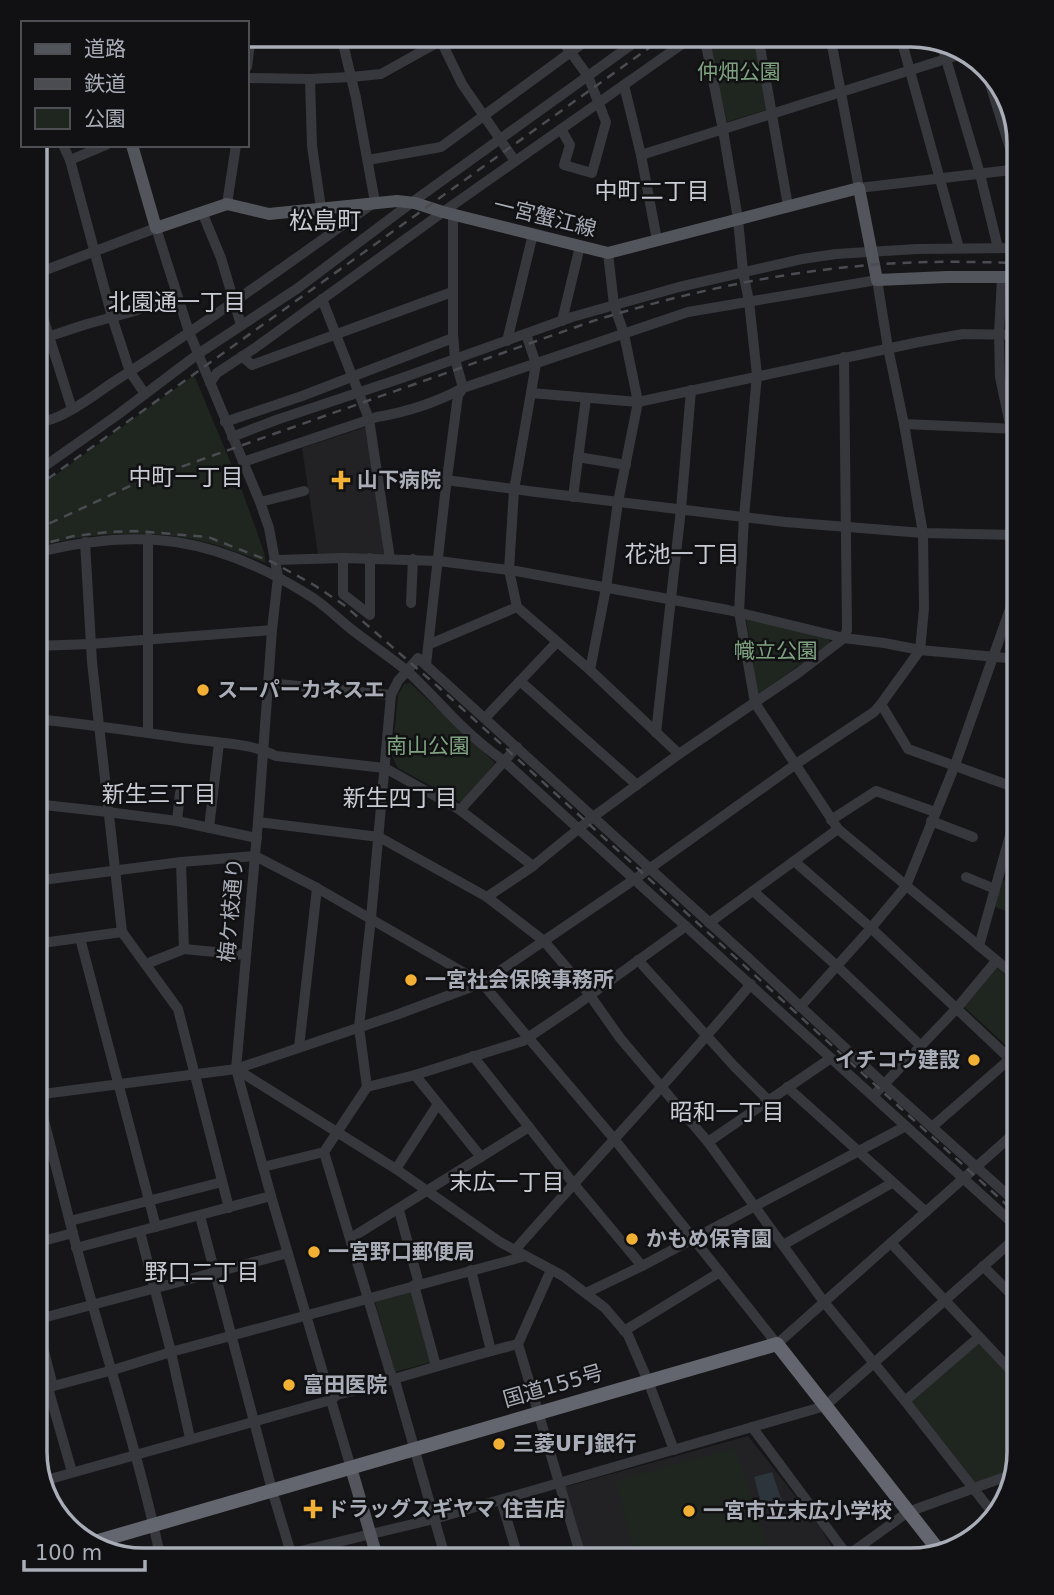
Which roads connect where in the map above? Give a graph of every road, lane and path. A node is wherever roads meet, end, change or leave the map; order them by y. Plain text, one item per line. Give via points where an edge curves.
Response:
1 (344, 47) edge
2 (430, 47) edge
3 (444, 47) edge
4 (567, 47) edge
5 (578, 47) edge
6 (628, 47) edge
7 (678, 47) edge
8 (706, 47) edge
9 (760, 47) edge
10 (833, 47) edge
11 (903, 47) edge
12 (571, 52) junction
13 (944, 54) edge
14 (952, 57) edge
15 (946, 59) junction
16 (910, 70) junction
17 (588, 76) junction
18 (352, 77) junction
19 (248, 78) edge
20 (310, 79) junction
21 (624, 85) junction
22 (842, 91) junction
23 (993, 94) edge
24 (598, 103) junction
25 (772, 114) junction
26 (483, 116) junction
27 (561, 129) junction
28 (723, 130) junction
29 (1006, 135) edge
30 (500, 139) junction
31 (64, 147) edge
32 (101, 147) edge
33 (133, 147) edge
34 (236, 147) edge
35 (641, 155) junction
36 (70, 160) junction
37 (368, 160) junction
38 (515, 161) junction
39 (1007, 173) edge
40 (980, 174) junction
41 (941, 178) junction
42 (859, 188) junction
43 (375, 202) junction
44 (411, 203) junction
45 (227, 204) junction
46 (788, 206) junction
47 (321, 208) junction
48 (202, 212) junction
49 (448, 213) junction
50 (738, 219) junction
51 (156, 228) junction
52 (533, 234) junction
53 (657, 240) junction
54 (580, 246) junction
55 (959, 248) junction
56 (998, 248) junction
57 (1007, 248) edge
58 (93, 251) junction
59 (872, 251) junction
60 (608, 253) junction
61 (47, 269) edge
62 (743, 272) junction
63 (1002, 277) junction
64 (1007, 277) edge
65 (877, 280) junction
66 (452, 292) junction
67 (176, 295) junction
68 (322, 299) junction
69 (235, 300) junction
70 (749, 301) junction
71 (614, 305) junction
72 (112, 317) junction
73 (562, 321) junction
74 (241, 325) junction
75 (189, 332) junction
76 (47, 334) edge
77 (526, 334) junction
78 (624, 334) junction
79 (335, 335) junction
80 (999, 335) junction
81 (1007, 335) edge
82 (48, 337) junction
83 (453, 338) junction
84 (507, 341) junction
85 (888, 348) junction
86 (198, 354) junction
87 (242, 356) junction
88 (844, 357) junction
89 (455, 359) junction
90 (536, 364) junction
91 (130, 372) junction
92 (757, 375) junction
93 (352, 377) junction
94 (209, 383) junction
95 (463, 388) junction
96 (691, 390) junction
97 (359, 392) junction
98 (531, 393) junction
99 (145, 394) junction
100 (586, 398) junction
101 (1007, 401) edge
102 (638, 402) junction
103 (72, 409) junction
104 (369, 419) junction
105 (47, 420) edge
106 (225, 422) junction
107 (904, 424) junction
108 (1007, 428) edge
109 (232, 437) junction
110 (578, 457) junction
111 (243, 462) junction
112 (47, 463) edge
113 (626, 465) junction
114 (446, 480) junction
115 (514, 489) junction
116 (304, 491) dead end
117 (573, 496) junction
118 (260, 502) junction
119 (618, 502) junction
120 (681, 509) junction
121 (744, 517) junction
122 (845, 527) junction
123 (923, 533) junction
124 (1007, 536) edge
125 (148, 538) junction
126 (85, 542) junction
127 (47, 550) edge
128 (343, 558) junction
129 (370, 558) junction
130 (390, 559) junction
131 (413, 559) junction
132 (276, 560) junction
133 (439, 561) junction
134 (509, 570) junction
135 (278, 577) junction
136 (606, 588) junction
137 (670, 599) junction
138 (411, 603) dead end
139 (517, 607) junction
140 (739, 612) junction
141 (1007, 627) edge
142 (272, 630) junction
143 (844, 638) junction
144 (149, 639) junction
145 (557, 642) junction
146 (430, 643) junction
147 (91, 644) junction
148 (47, 646) edge
149 (920, 650) junction
150 (994, 656) junction
151 (1007, 658) edge
152 (426, 665) junction
153 (590, 670) junction
154 (406, 671) junction
155 (520, 681) junction
156 (268, 684) junction
157 (391, 695) junction
158 (755, 703) junction
159 (881, 704) junction
160 (485, 718) junction
161 (47, 720) edge
162 (100, 725) junction
163 (148, 733) junction
164 (656, 733) junction
165 (219, 743) junction
166 (517, 747) junction
167 (264, 750) junction
168 (679, 754) junction
169 (504, 761) junction
170 (796, 764) junction
171 (955, 765) junction
172 (385, 768) junction
173 (1007, 784) edge
174 (638, 785) junction
175 (180, 793) dead end
176 (47, 805) edge
177 (460, 810) junction
178 (108, 812) junction
179 (593, 817) junction
180 (933, 817) junction
181 (177, 821) junction
182 (258, 822) junction
183 (835, 825) junction
184 (209, 828) junction
185 (580, 829) junction
186 (379, 837) junction
187 (973, 837) dead end
188 (257, 838) junction
189 (1007, 846) edge
190 (255, 856) junction
191 (794, 861) junction
192 (181, 862) junction
193 (533, 866) junction
194 (649, 869) junction
195 (115, 871) junction
196 (965, 877) dead end
197 (635, 879) junction
198 (47, 880) edge
199 (906, 886) junction
200 (317, 888) junction
201 (995, 889) junction
202 (752, 891) junction
203 (487, 897) junction
204 (372, 918) junction
205 (709, 923) junction
206 (685, 926) junction
207 (871, 928) junction
208 (122, 932) junction
209 (80, 938) junction
210 (544, 941) junction
211 (47, 942) edge
212 (979, 946) junction
213 (184, 949) junction
214 (246, 955) junction
215 (638, 960) junction
216 (996, 961) junction
217 (146, 964) junction
218 (837, 966) junction
219 (1007, 970) edge
220 (482, 983) junction
221 (751, 984) junction
222 (589, 994) junction
223 (800, 1007) junction
224 (957, 1008) junction
225 (359, 1027) junction
226 (707, 1034) junction
227 (529, 1038) junction
228 (921, 1046) junction
229 (299, 1047) junction
230 (473, 1056) junction
231 (1007, 1056) edge
232 (831, 1058) junction
233 (1007, 1062) edge
234 (236, 1069) junction
235 (195, 1074) junction
236 (415, 1075) junction
237 (117, 1085) junction
238 (885, 1085) junction
239 (367, 1087) junction
240 (787, 1087) junction
241 (662, 1088) junction
242 (47, 1091) edge
243 (873, 1096) junction
244 (768, 1100) junction
245 (439, 1104) junction
246 (906, 1126) junction
247 (529, 1127) junction
248 (932, 1127) junction
249 (337, 1132) junction
250 (615, 1140) junction
251 (1007, 1140) edge
252 (708, 1142) junction
253 (47, 1146) edge
254 (858, 1151) junction
255 (324, 1152) junction
256 (481, 1157) junction
257 (263, 1167) junction
258 (977, 1167) junction
259 (396, 1169) junction
260 (964, 1178) junction
261 (222, 1182) junction
262 (892, 1183) junction
263 (573, 1184) junction
264 (428, 1190) junction
265 (1007, 1194) edge
266 (271, 1196) junction
267 (149, 1200) junction
268 (754, 1206) junction
269 (229, 1208) junction
270 (399, 1210) junction
271 (926, 1212) junction
272 (200, 1216) junction
273 (1007, 1218) edge
274 (70, 1221) junction
275 (156, 1227) junction
276 (140, 1232) junction
277 (73, 1233) junction
278 (351, 1238) junction
279 (693, 1238) junction
280 (47, 1240) edge
281 (891, 1243) junction
282 (783, 1245) junction
283 (1007, 1245) edge
284 (76, 1248) junction
285 (515, 1250) junction
286 (288, 1253) junction
287 (526, 1256) junction
288 (642, 1266) junction
289 (983, 1266) junction
290 (471, 1270) junction
291 (551, 1270) junction
292 (216, 1272) junction
293 (720, 1272) junction
294 (416, 1284) junction
295 (155, 1288) junction
296 (1007, 1290) edge
297 (586, 1293) junction
298 (369, 1298) junction
299 (944, 1300) junction
300 (824, 1302) junction
301 (92, 1304) junction
302 (47, 1316) edge
303 (306, 1316) junction
304 (624, 1331) junction
305 (232, 1336) junction
306 (979, 1337) junction
307 (776, 1343) junction
308 (518, 1344) junction
309 (491, 1351) junction
310 (171, 1352) junction
311 (874, 1364) junction
312 (436, 1366) junction
313 (1007, 1367) edge
314 (113, 1370) junction
315 (47, 1373) edge
316 (394, 1380) junction
317 (648, 1381) junction
318 (50, 1387) junction
319 (47, 1388) edge
320 (331, 1400) junction
321 (905, 1401) junction
322 (825, 1406) junction
323 (538, 1412) junction
324 (255, 1422) junction
325 (752, 1427) junction
326 (190, 1438) junction
327 (414, 1448) junction
328 (674, 1450) junction
329 (135, 1454) junction
330 (351, 1468) junction
331 (72, 1472) junction
332 (51, 1478) edge
333 (1003, 1478) edge
334 (560, 1483) junction
335 (974, 1489) junction
336 (272, 1490) junction
337 (501, 1500) junction
338 (989, 1508) edge
339 (908, 1513) junction
340 (434, 1519) junction
341 (153, 1524) junction
342 (370, 1535) junction
343 (104, 1539) edge
344 (934, 1544) edge
345 (158, 1548) edge
346 (290, 1548) edge
347 (324, 1548) edge
348 (374, 1548) edge
349 (442, 1548) edge
350 (515, 1548) edge
351 (579, 1548) edge
352 (842, 1548) edge
353 (862, 1548) edge

1 - 18 street
2 - 18 street via 381,74
3 - 26 street
4 - 12 street
5 - 12 street
6 - 17 street
7 - 21 street
8 - 28 street
9 - 25 street
10 - 22 street
11 - 16 street
12 - 17 street
12 - 26 street
13 - 15 street
14 - 15 street
15 - 16 street
15 - 40 street
16 - 22 street
16 - 41 street
17 - 24 street
17 - 30 street
18 - 20 street
18 - 37 street
19 - 20 street
20 - 47 street via 312,146
21 - 24 street
21 - 35 street
22 - 25 street
22 - 42 street
23 - 29 street
24 - 27 street
24 - 27 street via 606,122 592,173 564,165 570,145
25 - 28 street
25 - 46 street
26 - 30 street
26 - 37 street via 441,147
27 - 38 street
28 - 35 street
28 - 50 street
30 - 38 street
30 - 44 street
31 - 36 street
32 - 36 street
33 - 51 main road
34 - 45 street
35 - 53 street
36 - 58 street
37 - 43 street
38 - 49 street
39 - 40 street
40 - 41 street
40 - 56 street
41 - 42 street
41 - 55 street
42 - 46 main road, 一宮蟹江線
42 - 59 main road
43 - 44 main road, 一宮蟹江線
43 - 47 main road, 一宮蟹江線
43 - 69 street
44 - 49 main road, 一宮蟹江線
44 - 74 street
45 - 47 main road, 一宮蟹江線 via 269,214
45 - 48 main road
46 - 50 main road, 一宮蟹江線
48 - 51 main road
48 - 69 street
49 - 52 main road, 一宮蟹江線
49 - 66 street
49 - 68 street
50 - 53 main road, 一宮蟹江線
50 - 62 street
51 - 58 street
51 - 67 street, 梅ケ枝通り
52 - 54 main road, 一宮蟹江線
52 - 84 street
53 - 60 main road, 一宮蟹江線
54 - 60 main road, 一宮蟹江線
54 - 73 street
55 - 56 street
55 - 59 street
56 - 57 street
58 - 61 street
58 - 72 street
59 - 62 street
59 - 65 main road
60 - 71 street
62 - 70 street
62 - 71 street
63 - 64 main road
63 - 65 main road
63 - 80 street
65 - 70 street
65 - 85 street
66 - 79 street
66 - 83 street
67 - 72 street
67 - 75 street, 梅ケ枝通り
68 - 79 street
68 - 87 street
69 - 74 street
69 - 75 street
70 - 78 street via 688,312
70 - 92 street
71 - 73 street
71 - 78 street
72 - 82 street
72 - 91 street
73 - 77 street
74 - 86 street
75 - 86 street, 梅ケ枝通り
75 - 91 street
76 - 82 street
77 - 84 street
77 - 90 street
78 - 90 street
78 - 102 street
79 - 87 street via 252,365
79 - 93 street
80 - 81 street
80 - 85 street via 963,334
80 - 101 street via 1000,377
82 - 103 street
83 - 89 street
83 - 93 street
84 - 89 street
85 - 88 street
85 - 107 street
86 - 94 street, 梅ケ枝通り
86 - 99 street
87 - 94 street
88 - 92 street
88 - 122 street
89 - 95 street
89 - 97 street
90 - 95 street
90 - 98 street
91 - 99 street
91 - 103 street
92 - 96 street
92 - 121 street
93 - 97 street
93 - 106 street
94 - 106 street, 梅ケ枝通り
95 - 104 street
95 - 114 street via 458,395
96 - 102 street
96 - 120 street
97 - 104 street
97 - 109 street
98 - 100 street
98 - 115 street
99 - 112 street
100 - 102 street
100 - 110 street
102 - 113 street
103 - 105 street
104 - 111 street
104 - 130 street
106 - 109 street, 梅ケ枝通り
107 - 108 street
107 - 123 street
109 - 111 street, 梅ケ枝通り
110 - 113 street
110 - 117 street
111 - 118 street, 梅ケ枝通り
113 - 119 street
114 - 115 street
114 - 133 street
115 - 117 street
115 - 134 street
116 - 118 street
117 - 119 street
118 - 132 street, 梅ケ枝通り
119 - 120 street
119 - 136 street
120 - 121 street
120 - 137 street
121 - 122 street
121 - 140 street
122 - 123 street
122 - 143 street
123 - 124 street
123 - 149 street
125 - 126 street
125 - 135 street via 223,552
125 - 144 street
126 - 127 street
126 - 147 street
128 - 129 street
128 - 129 street via 343,594 370,615
128 - 132 street
129 - 130 street
130 - 131 street
131 - 133 street
131 - 138 street
132 - 135 street, 梅ケ枝通り
133 - 134 street
133 - 146 street
134 - 136 street
134 - 139 street
135 - 142 street, 梅ケ枝通り
135 - 154 street via 312,597
136 - 137 street
136 - 153 street
137 - 140 street
137 - 164 street
139 - 145 street
139 - 146 street
140 - 143 street
140 - 158 street
141 - 150 street
142 - 144 street
142 - 156 street, 梅ケ枝通り
143 - 149 street
143 - 158 street
144 - 147 street
144 - 163 street
145 - 153 street
145 - 155 street
146 - 152 street
147 - 148 street
147 - 162 street
149 - 150 street
149 - 159 street
150 - 151 street
150 - 171 street
152 - 154 street via 418,658
152 - 160 street
153 - 164 street
154 - 157 street
154 - 169 street
155 - 160 street
155 - 174 street
156 - 157 street
156 - 167 street, 梅ケ枝通り
157 - 172 street
158 - 168 street
158 - 170 street
159 - 170 street
159 - 171 street via 908,749
160 - 166 street
161 - 162 street
162 - 163 street
162 - 178 street
163 - 165 street
164 - 168 street
165 - 167 street
165 - 184 street
166 - 169 street
166 - 179 street
167 - 172 street via 276,756
167 - 182 street, 梅ケ枝通り
168 - 174 street
169 - 177 street
169 - 185 street
170 - 183 street
170 - 194 street
171 - 173 street
171 - 180 street
172 - 177 street
172 - 186 street
174 - 179 street
175 - 181 street
176 - 178 street
177 - 193 street
178 - 181 street
178 - 195 street
179 - 185 street
179 - 194 street
180 - 183 street via 876,791
180 - 187 street
180 - 199 street
181 - 184 street
182 - 186 street
182 - 188 street, 梅ケ枝通り
183 - 191 street
183 - 199 street
184 - 188 street
185 - 193 street
185 - 197 street
186 - 203 street
186 - 204 street
188 - 190 street, 梅ケ枝通り
189 - 201 street
190 - 192 street
190 - 200 street
190 - 214 street, 梅ケ枝通り
191 - 202 street
191 - 207 street
192 - 195 street
192 - 213 street
193 - 203 street
194 - 197 street
194 - 205 street
195 - 198 street
195 - 208 street
196 - 201 street
197 - 206 street
197 - 210 street
199 - 207 street
199 - 212 street
200 - 204 street
200 - 229 street
201 - 212 street
202 - 205 street
202 - 218 street
203 - 210 street
204 - 220 street
204 - 225 street
205 - 223 street
206 - 215 street
206 - 221 street
207 - 218 street
207 - 224 street
208 - 209 street
208 - 217 street
209 - 211 street
209 - 237 street
210 - 220 street
210 - 222 street
212 - 216 street
213 - 214 street
213 - 217 street
214 - 234 street, 梅ケ枝通り
215 - 222 street
215 - 226 street
216 - 219 street
216 - 224 street
217 - 235 street via 178,1009
218 - 223 street
218 - 228 street
220 - 225 street
220 - 227 street
221 - 226 street
221 - 232 street
222 - 227 street
222 - 241 street
223 - 238 street
224 - 228 street
224 - 231 street
225 - 229 street
225 - 239 street
226 - 241 street
226 - 244 street
227 - 230 street
227 - 250 street
228 - 238 street
229 - 234 street
230 - 236 street
230 - 247 street
232 - 240 street
232 - 243 street
233 - 248 street
234 - 235 street
234 - 249 street
234 - 257 street, 梅ケ枝通り
235 - 237 street
235 - 261 street
236 - 239 street
236 - 245 street
237 - 242 street
237 - 267 street
238 - 243 street
238 - 248 street
239 - 249 street
240 - 244 street
240 - 254 street
241 - 250 street
241 - 252 street
243 - 246 street
244 - 252 street
245 - 256 street
245 - 259 street
246 - 254 street
246 - 260 street
247 - 256 street
247 - 263 street
248 - 258 street
249 - 255 street
249 - 259 street
250 - 263 street
250 - 279 street
251 - 258 street
252 - 268 street
253 - 274 street
254 - 262 street
254 - 268 street
255 - 257 street
255 - 278 street
256 - 264 street
257 - 266 street, 梅ケ枝通り
258 - 260 street
258 - 265 street
259 - 264 street
260 - 271 street
260 - 273 street
261 - 267 street
261 - 269 street
262 - 271 street
262 - 282 street
263 - 285 street
263 - 288 street
264 - 270 street
264 - 285 street
266 - 269 street
266 - 286 street, 梅ケ枝通り
267 - 274 street
267 - 275 street
268 - 279 street
268 - 282 street
269 - 272 street
270 - 278 street
270 - 294 street
271 - 281 street
272 - 275 street
272 - 292 street
274 - 277 street
275 - 276 street
276 - 284 street
276 - 295 street
277 - 280 street
277 - 284 street
278 - 298 street
279 - 288 street
279 - 293 street
281 - 299 street
281 - 300 street
282 - 300 street
283 - 289 street
284 - 301 street
285 - 287 street
286 - 292 street
286 - 303 street, 梅ケ枝通り
287 - 290 street
287 - 291 street
288 - 297 street
289 - 296 street
289 - 299 street
290 - 294 street
290 - 309 street
291 - 297 street
291 - 308 street
292 - 295 street
292 - 305 street
293 - 304 street
293 - 307 street
294 - 298 street
294 - 312 street
295 - 301 street
295 - 310 street
297 - 304 street via 606,1308
298 - 303 street
298 - 316 street
299 - 306 street
299 - 311 street
300 - 307 street
300 - 311 street
301 - 302 street
301 - 314 street
303 - 305 street
303 - 320 street, 梅ケ枝通り
304 - 317 street
305 - 310 street
305 - 324 street
306 - 313 street
306 - 321 street
307 - 317 highway, 国道155号
307 - 322 highway
308 - 309 street
308 - 323 street
309 - 312 street
310 - 314 street
310 - 326 street
311 - 321 street
311 - 322 street
312 - 316 street
314 - 318 street
314 - 329 street
315 - 318 street
316 - 320 street
316 - 327 street
317 - 323 highway, 国道155号
317 - 328 street
318 - 319 street
318 - 331 street
320 - 324 street
320 - 330 street, 梅ケ枝通り
321 - 335 street
322 - 325 street
322 - 339 highway
323 - 327 highway, 国道155号
323 - 334 street
324 - 326 street
324 - 336 street
325 - 328 street
325 - 352 street
326 - 329 street
327 - 330 highway, 国道155号
327 - 340 street
328 - 334 street
329 - 331 street
329 - 341 street
330 - 336 highway, 国道155号
330 - 342 main road
331 - 332 street
333 - 335 street
334 - 337 street
334 - 351 street
335 - 338 street
335 - 339 street
336 - 341 highway, 国道155号
336 - 346 street
337 - 340 street
337 - 350 street
339 - 344 highway
339 - 353 street
340 - 342 street
340 - 349 street
341 - 343 highway, 国道155号
341 - 345 street
342 - 347 street
342 - 348 main road

